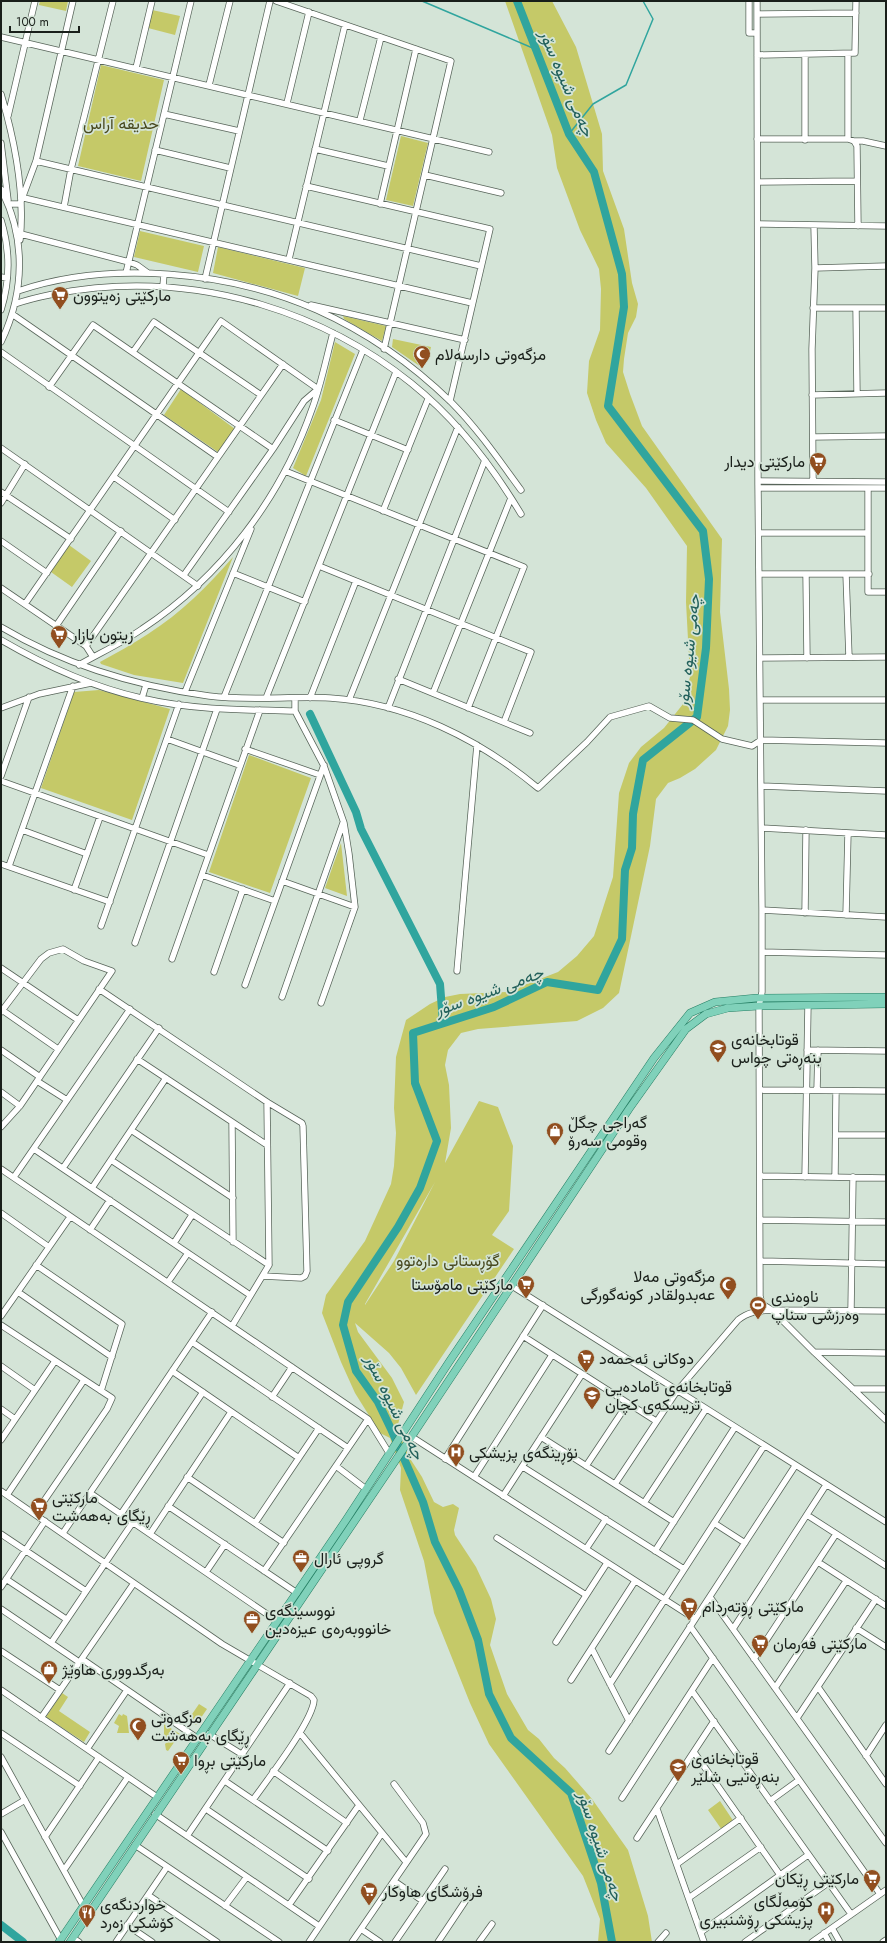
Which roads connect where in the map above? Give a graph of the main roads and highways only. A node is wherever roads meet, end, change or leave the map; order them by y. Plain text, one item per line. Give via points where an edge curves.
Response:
1 (886, 997) edge
2 (760, 1002) junction
3 (886, 1004) edge
4 (560, 1200) junction
5 (566, 1204) junction
6 (61, 1941) edge
7 (74, 1941) edge

1 - 2 main road
2 - 3 main road via 808,1005
2 - 4 main road via 715,1002 690,1013 654,1058
2 - 5 main road via 715,1010 686,1030 629,1109
4 - 5 main road
4 - 6 main road
5 - 7 main road via 412,1437 134,1845

